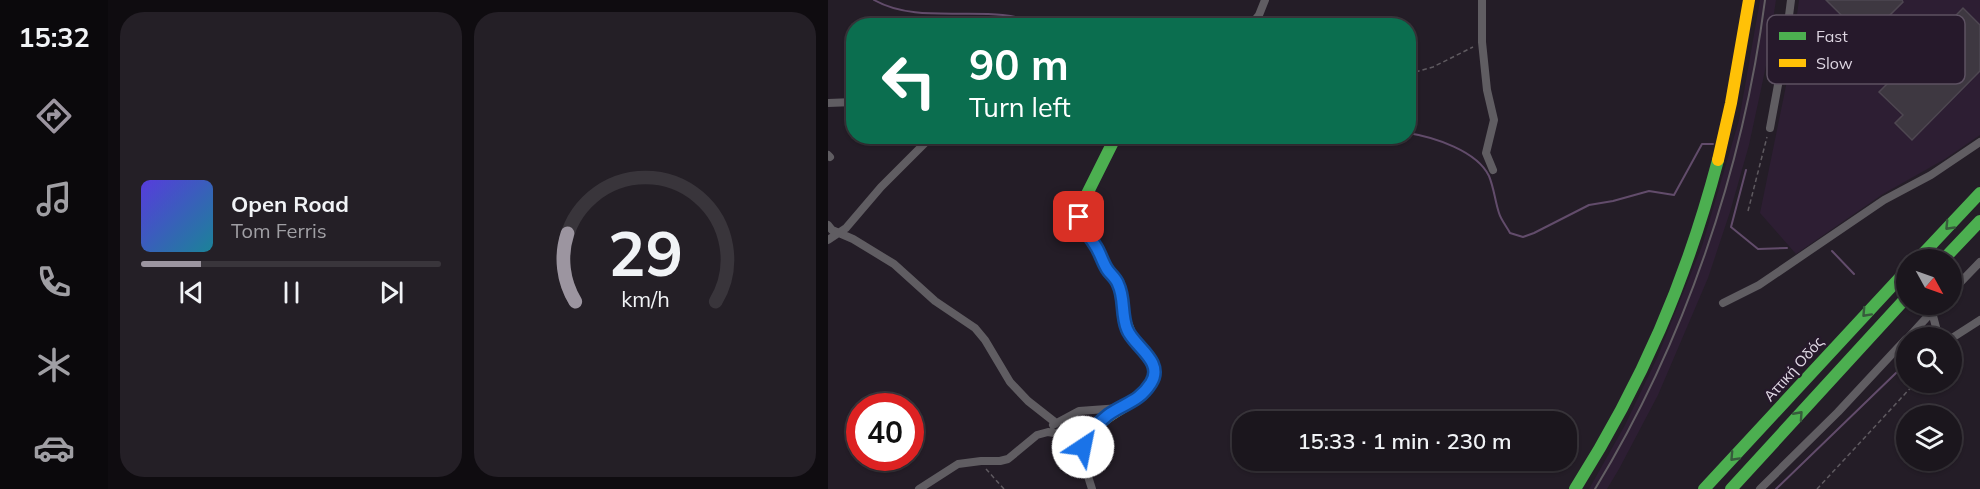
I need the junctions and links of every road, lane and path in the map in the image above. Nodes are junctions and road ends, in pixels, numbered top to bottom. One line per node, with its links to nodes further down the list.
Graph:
1 (1265, 0): 6 (street)
2 (1482, 0): 7 (street)
3 (1749, 0): 46 (main road)
4 (1791, 0): 5 (street)
5 (1789, 15)
6 (1257, 18)
7 (1482, 42): 8 (path); 18 (street)
8 (1416, 72)
9 (1778, 84): 12 (street)
10 (846, 102): 11 (street)
11 (828, 103)
12 (1770, 128): 20 (path)
13 (1980, 142): 30 (street)
14 (924, 144): 23 (street)
15 (1110, 144): 17 (street)
16 (1112, 144): 17 (main road)
17 (1109, 150): 38 (main road)
18 (1493, 170)
19 (1980, 193): 25 (main road, one-way to 25)
20 (1748, 211)
21 (1980, 221): 26 (main road)
22 (828, 225): 23 (street)
23 (838, 233): 24 (street); 39 (street)
24 (828, 240)
25 (1927, 249)
26 (1953, 249)
27 (1980, 262): 28 (street)
28 (1962, 281)
29 (1896, 282): 47 (main road, Αττική Οδός, one-way to 47)
30 (1723, 303)
31 (1896, 309): 48 (main road, one-way to 31)
32 (1929, 315): 34 (street)
33 (1980, 320): 35 (street)
34 (1918, 327)
35 (1962, 332)
36 (1896, 350): 49 (street)
37 (1906, 393): 50 (path)
38 (1120, 408): 39 (street); 41 (main road)
39 (1056, 423): 40 (street)
40 (1037, 435): 41 (street); 42 (street)
41 (1084, 460): 45 (street)
42 (981, 461): 43 (street); 44 (path)
43 (919, 489)
44 (1004, 489)
45 (1092, 489)
46 (1575, 489)
47 (1704, 489)
48 (1731, 489)
49 (1760, 489)
50 (1817, 489)

